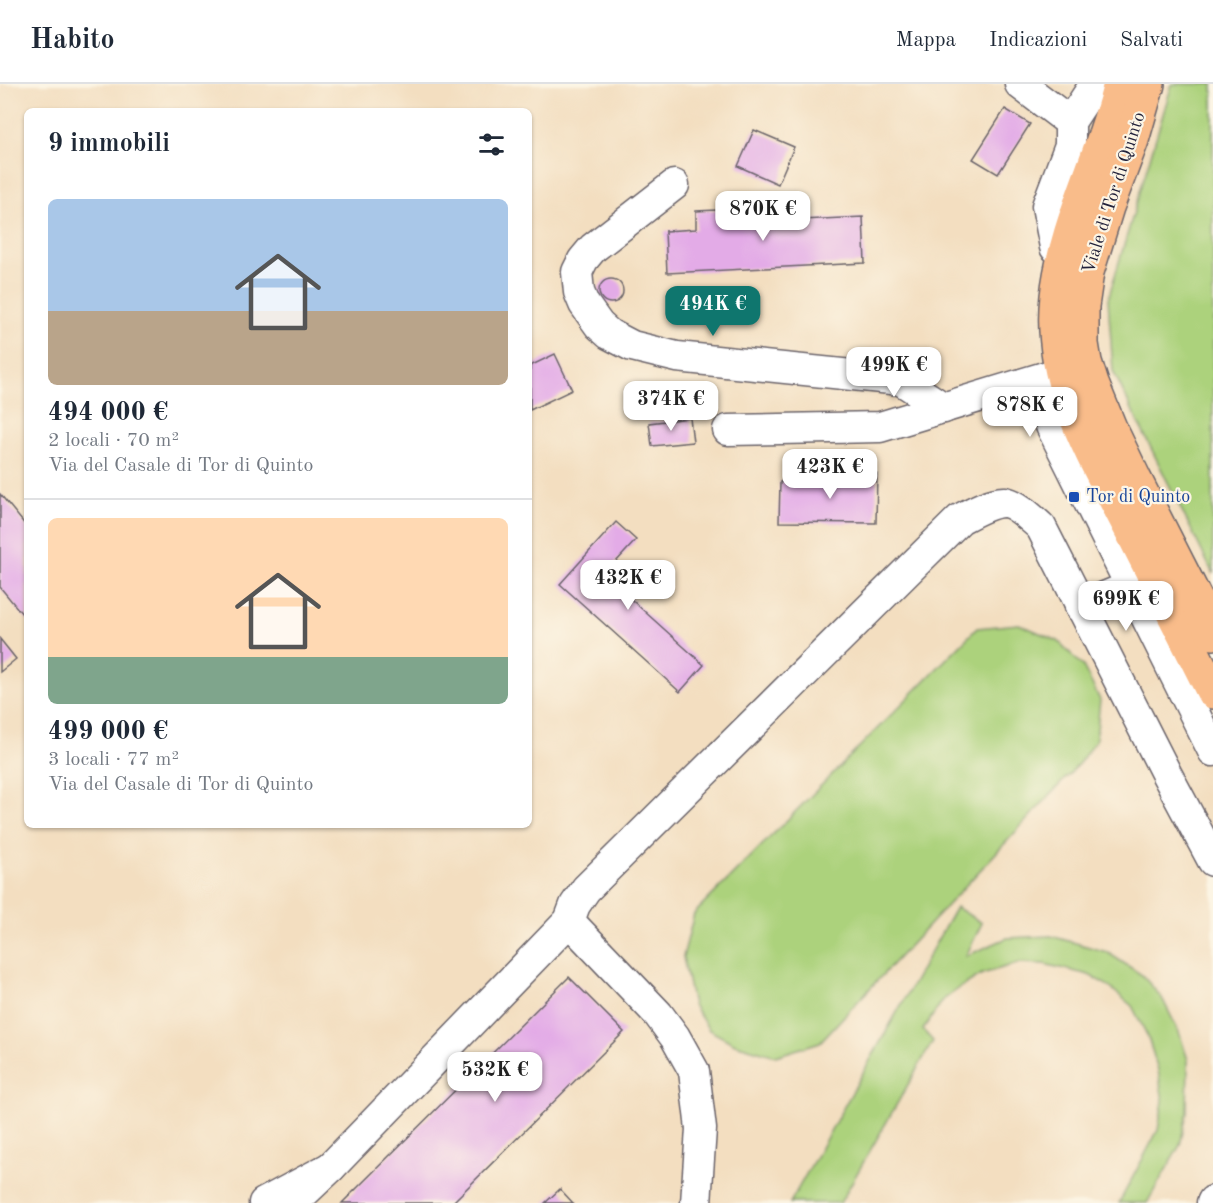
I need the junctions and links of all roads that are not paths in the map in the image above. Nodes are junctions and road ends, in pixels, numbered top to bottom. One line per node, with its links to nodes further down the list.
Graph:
1 (1020, 84): 5 (street)
2 (1095, 84): 5 (street)
3 (1120, 84): 7 (main road, Viale di Tor di Quinto)
4 (1148, 84): 13 (main road, Viale di Tor di Quinto)
5 (1070, 122): 7 (street)
6 (674, 184): 9 (street)
7 (1066, 250): 8 (main road, Viale di Tor di Quinto)
8 (1061, 372): 9 (street); 11 (street, Viale di Tor di Quinto); 14 (main road, Viale di Tor di Quinto)
9 (944, 408): 10 (street)
10 (728, 430)
11 (1131, 586): 12 (street); 15 (street, Viale di Tor di Quinto)
12 (1080, 607): 16 (street); 17 (street)
13 (1213, 633)
14 (1213, 692)
15 (1213, 751)
16 (1213, 861)
17 (568, 921): 18 (street); 21 (street)
18 (331, 1167): 19 (street); 20 (street)
19 (264, 1203)
20 (293, 1203)
21 (696, 1203)

